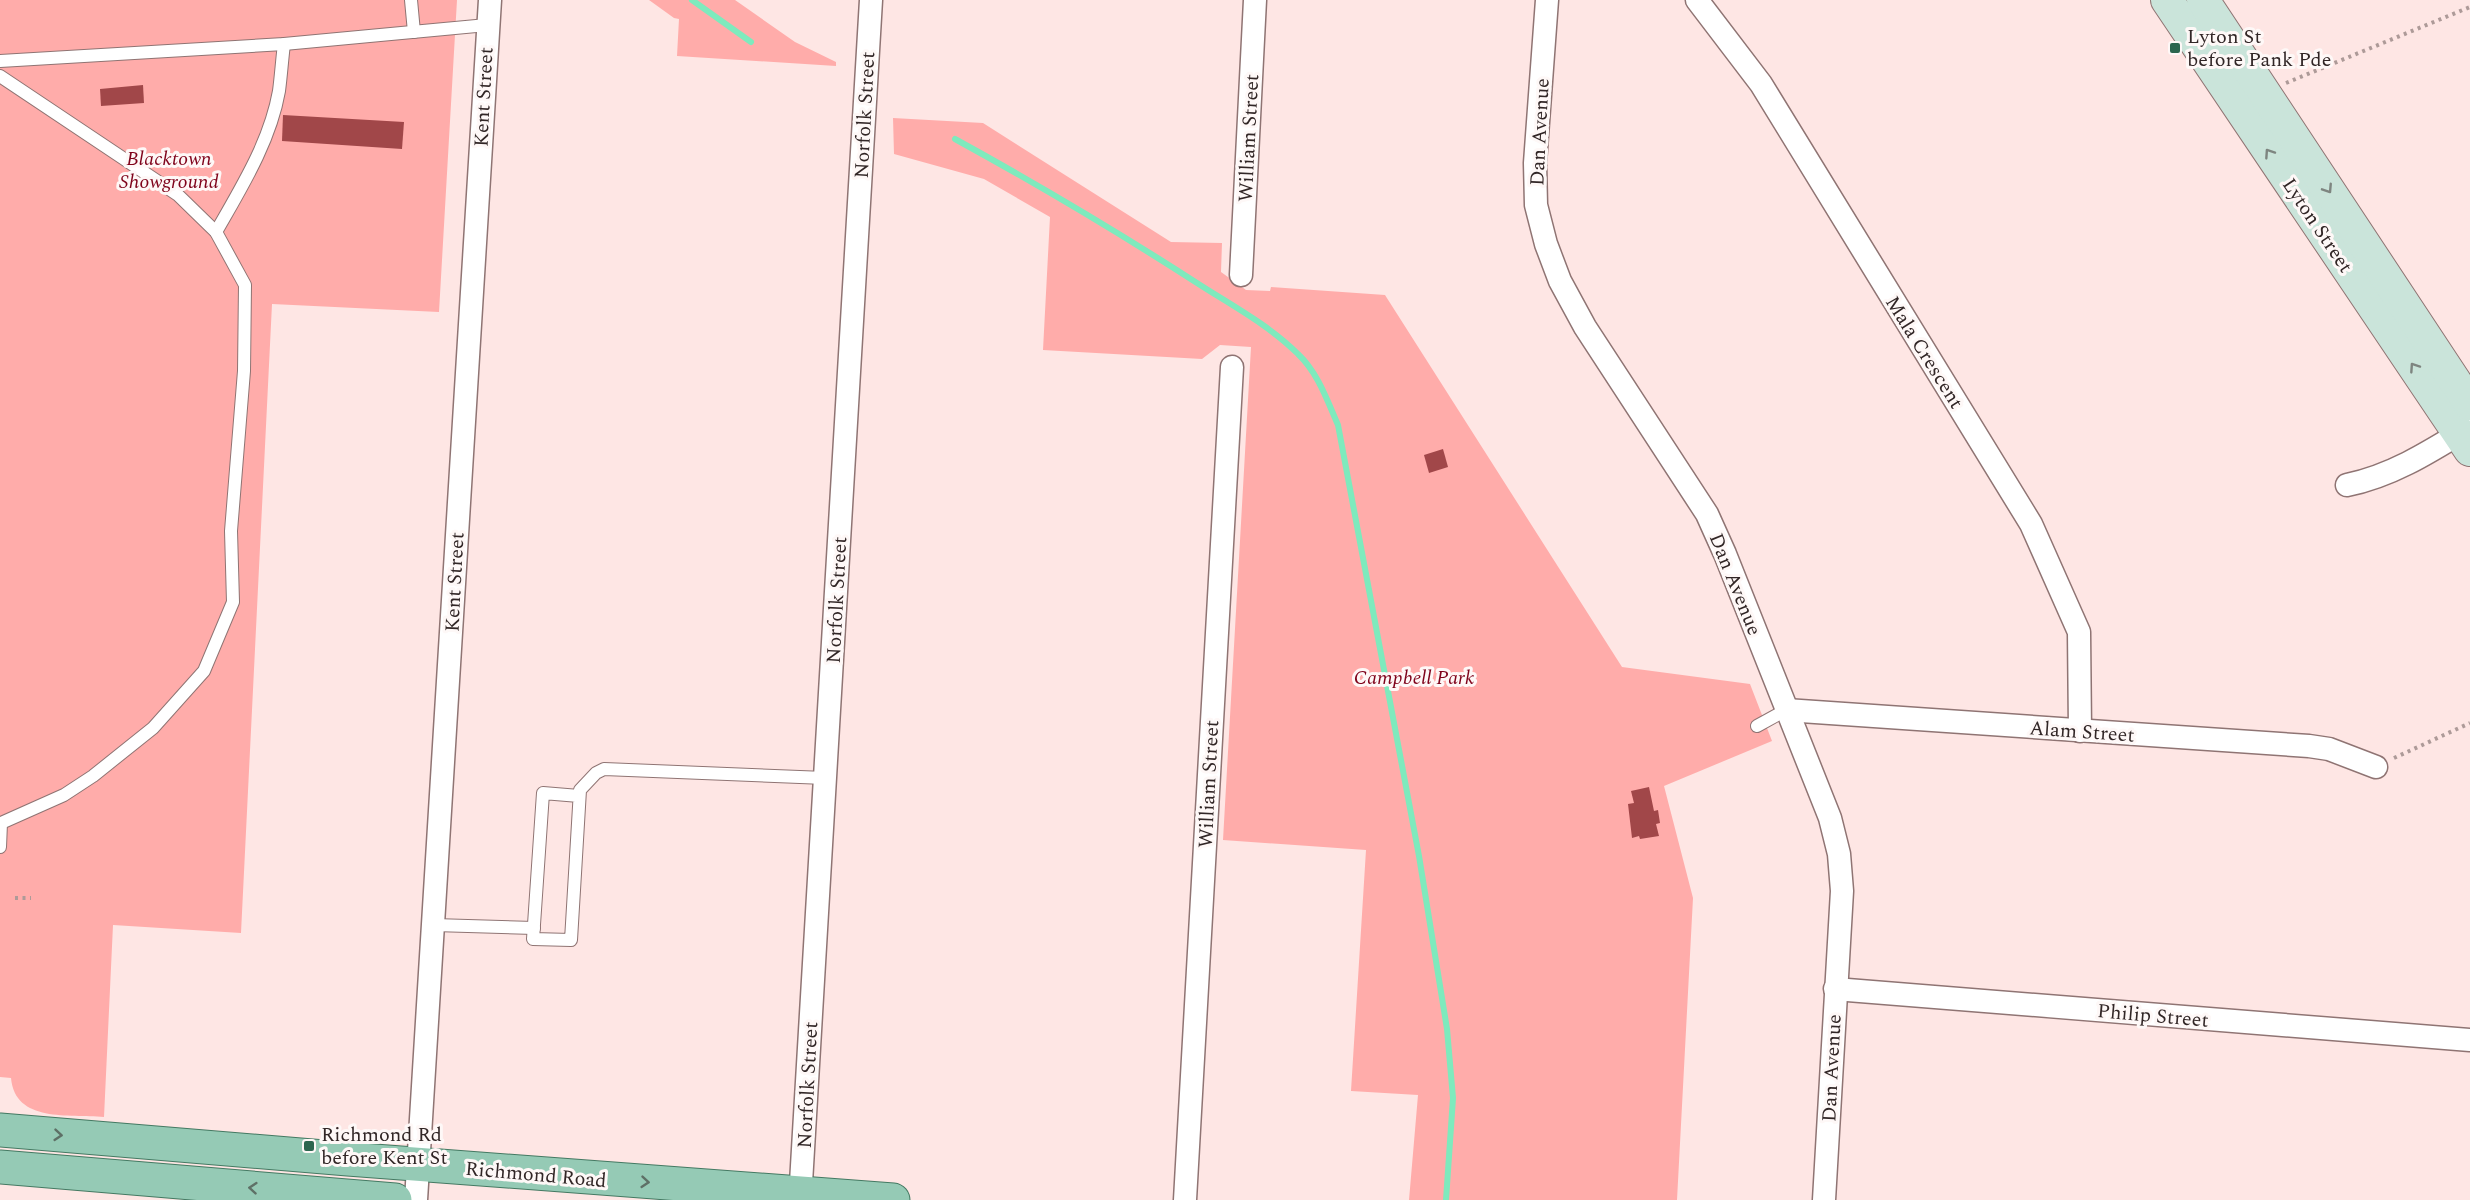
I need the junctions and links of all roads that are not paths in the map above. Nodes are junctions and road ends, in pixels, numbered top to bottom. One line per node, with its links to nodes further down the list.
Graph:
1 (411, 0): 10 (lane)
2 (490, 0): 9 (street, Kent Street)
3 (871, 0): 24 (street, Norfolk Street)
4 (1255, 0): 15 (street, William Street)
5 (1547, 0): 20 (street, Dan Avenue)
6 (1697, 0): 22 (street, Mala Crescent)
7 (2167, 0): 17 (main road, Lyton Street, one-way to 7)
8 (2203, 0): 17 (main road, Lyton Street, one-way to 17)
9 (487, 25): 10 (lane); 28 (street, Kent Street)
10 (414, 32): 11 (lane)
11 (284, 44): 12 (lane); 14 (lane)
12 (0, 61)
13 (0, 76): 14 (lane)
14 (216, 232): 26 (lane)
15 (1241, 275)
16 (1232, 367): 38 (street, William Street)
17 (2459, 393): 18 (main road, Lyton Street)
18 (2466, 437): 19 (street)
19 (2347, 485)
20 (1786, 710): 21 (lane); 22 (street, Alam Street); 30 (street, Dan Avenue)
21 (1756, 726)
22 (2080, 731): 23 (street, Alam Street)
23 (2376, 767)
24 (825, 778): 25 (lane); 35 (street, Norfolk Street)
25 (579, 795): 29 (lane); 29 (lane)
26 (1, 823): 27 (lane)
27 (0, 847)
28 (434, 925): 29 (lane); 33 (street, Kent Street)
29 (534, 928)
30 (1836, 989): 31 (street, Philip Street); 39 (street, Dan Avenue)
31 (2470, 1040)
32 (0, 1131): 33 (main road, Richmond Road, one-way to 33)
33 (419, 1164): 35 (main road, Richmond Road, one-way to 35); 36 (street, Kent Street); 36 (street)
34 (0, 1167): 36 (main road, one-way to 34)
35 (800, 1197): 37 (main road, Richmond Road)
36 (396, 1200)
37 (893, 1200)
38 (1185, 1200)
39 (1824, 1200)

